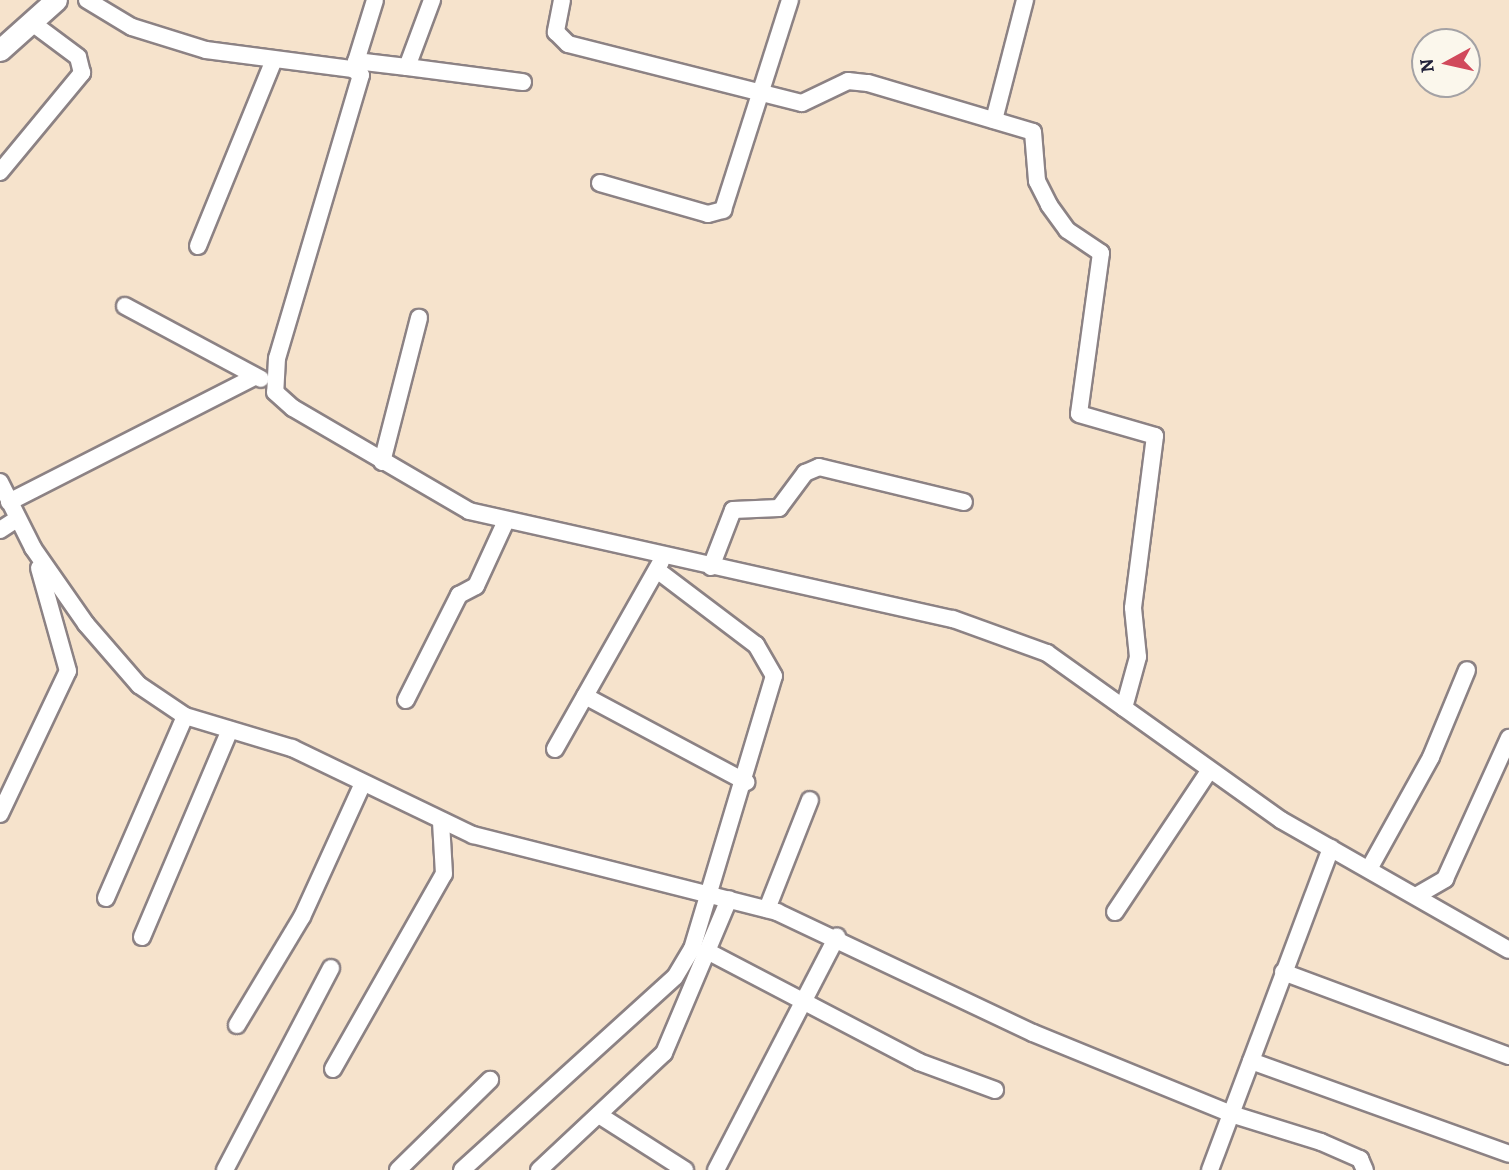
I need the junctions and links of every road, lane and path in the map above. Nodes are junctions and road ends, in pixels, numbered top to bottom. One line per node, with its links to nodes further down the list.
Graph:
1 (56, 0): 8 (main road)
2 (87, 0): 10 (street)
3 (375, 0): 11 (street)
4 (432, 0): 12 (street)
5 (562, 0): 14 (street)
6 (790, 0): 14 (street)
7 (1025, 0): 15 (street)
8 (31, 22): 9 (main road); 16 (street)
9 (0, 50)
10 (273, 62): 11 (street); 18 (street)
11 (355, 64): 12 (street); 22 (street)
12 (407, 67): 13 (street)
13 (523, 82)
14 (764, 89): 15 (street); 17 (street)
15 (994, 120): 36 (street)
16 (0, 172)
17 (600, 183)
18 (198, 246)
19 (125, 306): 21 (street)
20 (419, 318): 23 (street)
21 (254, 377): 22 (street); 25 (street)
22 (274, 383): 23 (street)
23 (382, 462): 28 (street)
24 (0, 482): 25 (street)
25 (9, 502): 27 (street)
26 (964, 502): 32 (street)
27 (17, 519): 29 (street); 30 (street)
28 (506, 523): 31 (street); 35 (street)
29 (0, 530)
30 (33, 548): 37 (street); 45 (street)
31 (661, 564): 32 (street); 34 (street); 42 (street)
32 (711, 567): 36 (street)
33 (1467, 670): 48 (street)
34 (585, 696): 40 (street); 42 (street)
35 (406, 700)
36 (1125, 708): 41 (street)
37 (186, 716): 38 (street); 51 (street)
38 (230, 730): 43 (street); 54 (street)
39 (1509, 738): 50 (street)
40 (555, 749)
41 (1209, 771): 47 (street); 53 (street)
42 (746, 782): 49 (street)
43 (363, 783): 46 (street); 61 (street)
44 (810, 800): 52 (street)
45 (0, 814)
46 (441, 822): 49 (street); 64 (street)
47 (1332, 848): 48 (street); 59 (street)
48 (1369, 869): 50 (street)
49 (719, 896): 52 (street); 57 (street); 72 (street)
50 (1416, 896): 56 (street)
51 (106, 898)
52 (767, 909): 55 (street)
53 (1115, 912)
54 (142, 937)
55 (836, 937): 60 (street); 67 (street)
56 (1509, 950)
57 (709, 952): 60 (street); 68 (street)
58 (331, 968): 70 (street)
59 (1283, 972): 62 (street); 63 (street)
60 (805, 998): 66 (street); 75 (street)
61 (237, 1025)
62 (1509, 1056)
63 (1251, 1061): 67 (street); 69 (street)
64 (333, 1069)
65 (490, 1080): 71 (street)
66 (995, 1090)
67 (1231, 1114): 76 (street); 77 (street)
68 (599, 1115): 73 (street); 74 (street)
69 (1509, 1154)
70 (225, 1170)
71 (398, 1170)
72 (462, 1170)
73 (539, 1170)
74 (685, 1170)
75 (716, 1170)
76 (1210, 1170)
77 (1365, 1170)

